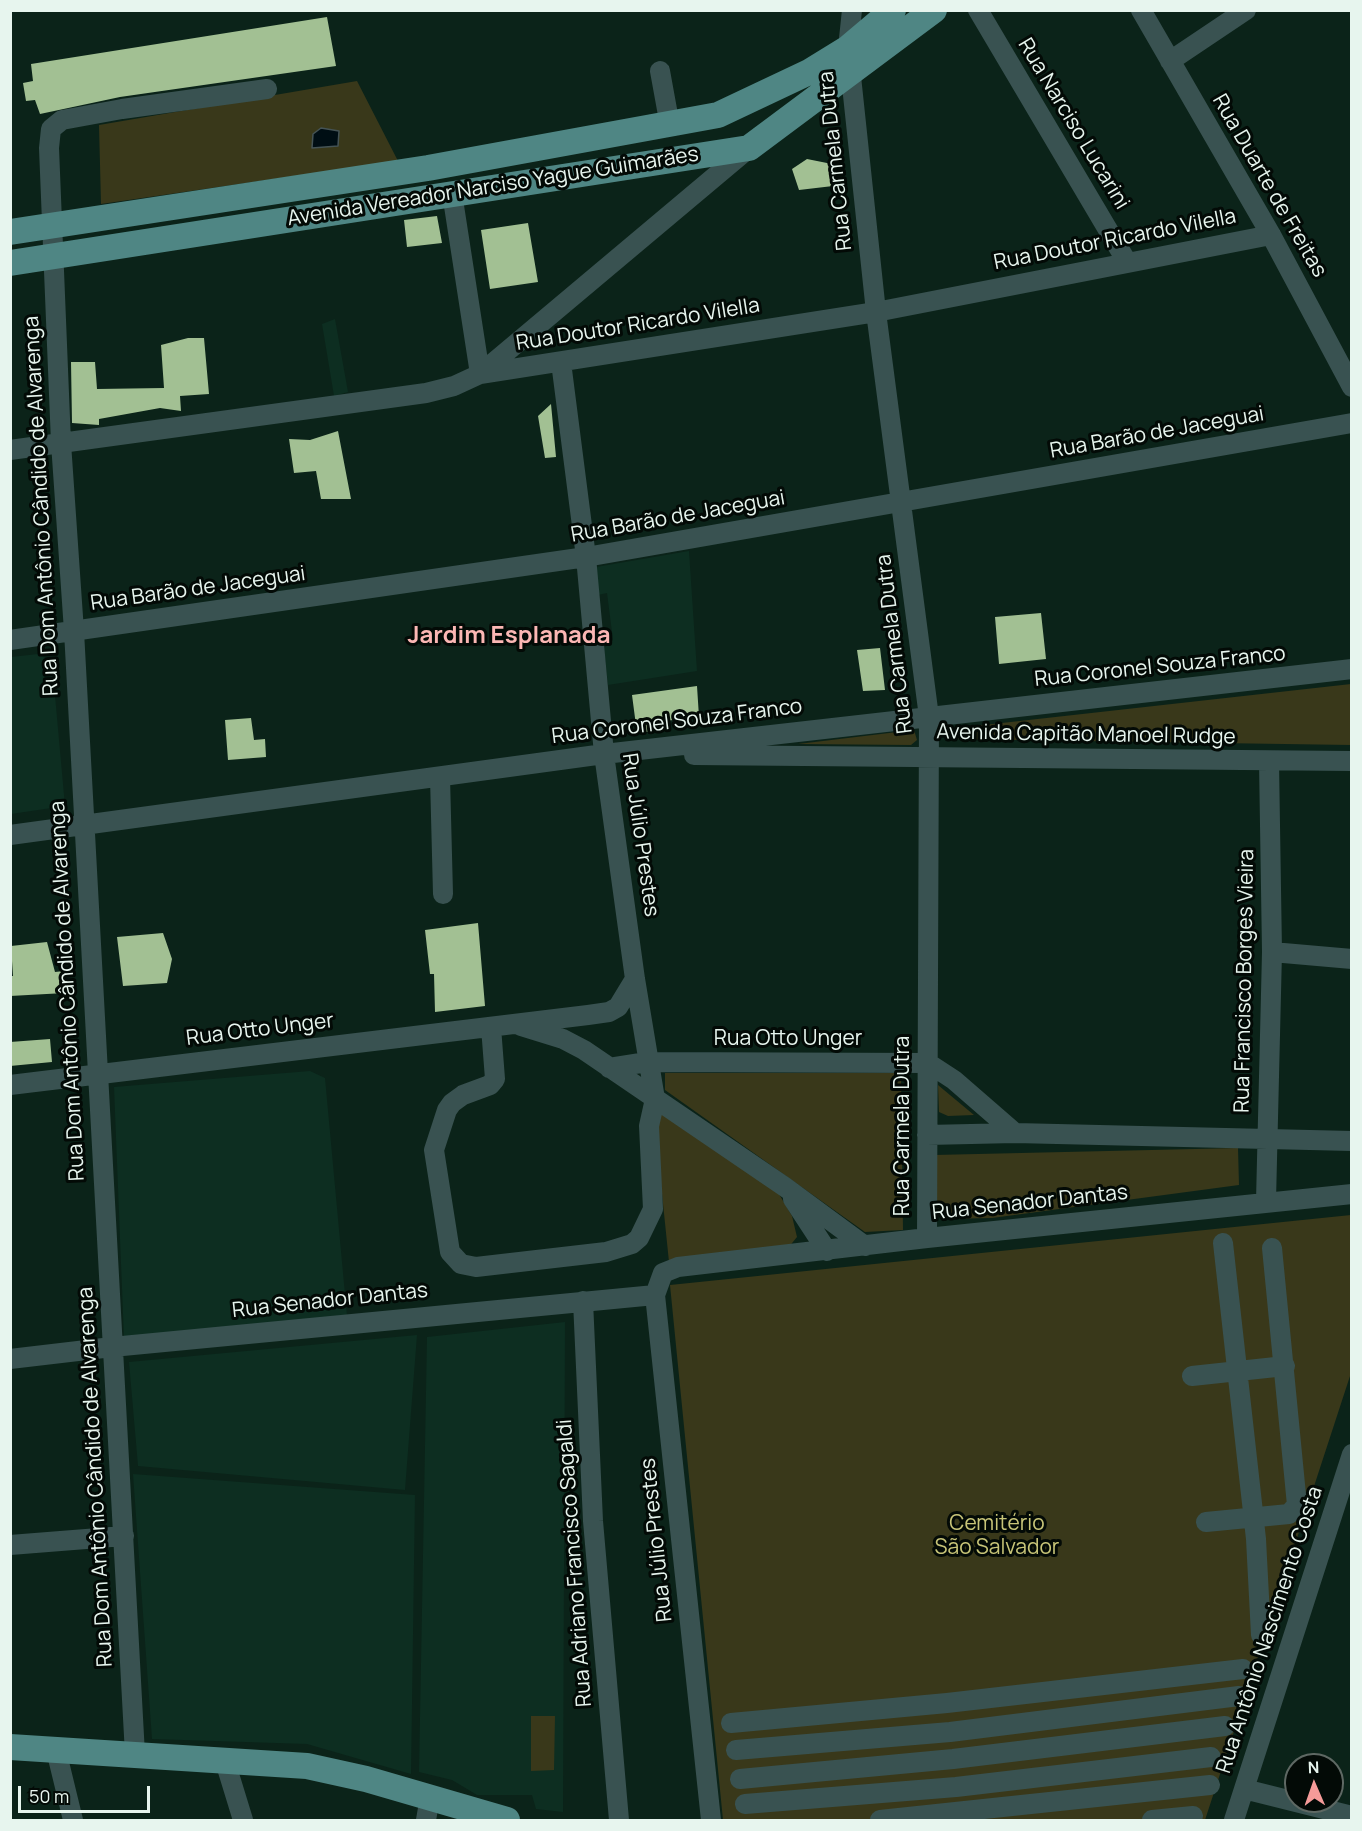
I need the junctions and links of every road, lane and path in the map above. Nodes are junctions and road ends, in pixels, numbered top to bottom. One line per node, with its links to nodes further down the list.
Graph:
1 (852, 10): 7 (street, Rua Carmela Dutra)
2 (893, 10): 7 (main road, Avenida Vereador Narciso Yague Guimarães)
3 (934, 10): 11 (main road, Avenida Vereador Narciso Yague Guimarães)
4 (978, 10): 21 (street, Rua Narciso Lucarini)
5 (1141, 10): 8 (street, Rua Duarte de Freitas)
6 (1246, 10): 8 (street)
7 (848, 48): 10 (main road, Avenida Vereador Narciso Yague Guimarães); 11 (street, Rua Carmela Dutra)
8 (1170, 61): 19 (street, Rua Duarte de Freitas)
9 (660, 70): 14 (street)
10 (809, 72): 13 (main road, Avenida Vereador Narciso Yague Guimarães); 15 (main road)
11 (851, 73): 15 (main road, Avenida Vereador Narciso Yague Guimarães); 23 (street, Rua Carmela Dutra)
12 (267, 89): 17 (street, Rua Dom Antônio Cândido de Alvarenga)
13 (718, 115): 14 (main road, Avenida Vereador Narciso Yague Guimarães); 15 (main road)
14 (670, 126): 17 (main road, Avenida Vereador Narciso Yague Guimarães)
15 (738, 149): 16 (main road, Avenida Vereador Narciso Yague Guimarães); 25 (street)
16 (452, 193): 20 (main road, Avenida Vereador Narciso Yague Guimarães); 25 (street)
17 (50, 226): 18 (main road, Avenida Vereador Narciso Yague Guimarães); 20 (street, Rua Dom Antônio Cândido de Alvarenga)
18 (10, 232)
19 (1271, 235): 21 (street, Rua Doutor Ricardo Vilella); 26 (street, Rua Duarte de Freitas)
20 (52, 257): 22 (main road, Avenida Vereador Narciso Yague Guimarães); 28 (street, Rua Dom Antônio Cândido de Alvarenga)
21 (1127, 262): 23 (street, Rua Doutor Ricardo Vilella)
22 (10, 263)
23 (876, 312): 24 (street, Rua Doutor Ricardo Vilella); 30 (street, Rua Carmela Dutra)
24 (561, 362): 25 (street, Rua Doutor Ricardo Vilella); 31 (street, Rua Júlio Prestes)
25 (480, 374): 28 (street, Rua Doutor Ricardo Vilella)
26 (1352, 387)
27 (1352, 423): 30 (street, Rua Barão de Jaceguai)
28 (61, 443): 29 (street, Rua Doutor Ricardo Vilella); 32 (street, Rua Dom Antônio Cândido de Alvarenga)
29 (10, 450)
30 (902, 503): 31 (street, Rua Barão de Jaceguai); 35 (street, Rua Carmela Dutra)
31 (586, 557): 32 (street, Rua Barão de Jaceguai); 36 (street, Rua Júlio Prestes)
32 (74, 631): 33 (street, Rua Barão de Jaceguai); 41 (street, Rua Dom Antônio Cândido de Alvarenga)
33 (10, 640)
34 (1352, 669): 35 (street, Rua Coronel Souza Franco)
35 (929, 717): 36 (street, Rua Coronel Souza Franco); 37 (street, Rua Carmela Dutra)
36 (604, 754): 37 (street, Avenida Capitão Manoel Rudge); 40 (street, Rua Coronel Souza Franco); 46 (street, Rua Júlio Prestes)
37 (931, 757): 38 (street, Avenida Capitão Manoel Rudge); 50 (street, Rua Carmela Dutra)
38 (1269, 761): 39 (street, Avenida Capitão Manoel Rudge); 44 (street, Rua Francisco Borges Vieira)
39 (1352, 761)
40 (440, 777): 41 (street, Rua Coronel Souza Franco); 43 (street)
41 (82, 825): 42 (street, Rua Coronel Souza Franco); 52 (street, Rua Dom Antônio Cândido de Alvarenga)
42 (10, 835)
43 (443, 894)
44 (1272, 952): 45 (street); 57 (street, Rua Francisco Borges Vieira)
45 (1352, 959)
46 (634, 980): 47 (street, Rua Otto Unger); 49 (street, Rua Júlio Prestes)
47 (516, 1024): 48 (street, Rua Otto Unger); 51 (street, Rua Otto Unger)
48 (491, 1027): 52 (street, Rua Otto Unger); 54 (street)
49 (647, 1062): 50 (street, Rua Otto Unger); 51 (street, Rua Otto Unger); 54 (street, Rua Júlio Prestes)
50 (928, 1063): 55 (street); 56 (street, Rua Carmela Dutra)
51 (609, 1068): 54 (street, Rua Otto Unger)
52 (97, 1074): 53 (street, Rua Otto Unger); 69 (street, Rua Dom Antônio Cândido de Alvarenga)
53 (10, 1085)
54 (655, 1099): 59 (street, Rua Otto Unger)
55 (1015, 1133): 56 (street); 57 (street)
56 (927, 1135): 62 (street, Rua Carmela Dutra)
57 (1267, 1139): 58 (street); 61 (street, Rua Francisco Borges Vieira)
58 (1352, 1141)
59 (785, 1187): 64 (street, Rua Otto Unger); 66 (street)
60 (1352, 1194): 61 (street, Rua Senador Dantas)
61 (1266, 1201): 62 (street, Rua Senador Dantas)
62 (927, 1238): 64 (street, Rua Senador Dantas)
63 (1223, 1243): 72 (street)
64 (865, 1246): 66 (street, Rua Senador Dantas)
65 (1272, 1248): 71 (street)
66 (828, 1251): 67 (street, Rua Senador Dantas)
67 (656, 1295): 68 (street, Rua Senador Dantas); 101 (street, Rua Júlio Prestes)
68 (583, 1301): 69 (street, Rua Senador Dantas); 100 (street, Rua Adriano Francisco Sagaldi)
69 (112, 1347): 70 (street, Rua Senador Dantas); 77 (street, Rua Dom Antônio Cândido de Alvarenga)
70 (10, 1359)
71 (1285, 1366): 72 (street); 75 (street)
72 (1238, 1371): 73 (street); 75 (street)
73 (1192, 1376)
74 (1352, 1454): 92 (street, Rua Antônio Nascimento Costa)
75 (1254, 1518): 76 (street); 79 (street)
76 (1206, 1522)
77 (124, 1536): 78 (street); 87 (street, Rua Dom Antônio Cândido de Alvarenga)
78 (10, 1545)
79 (1261, 1635)
80 (1243, 1669): 82 (street)
81 (1239, 1696): 86 (street)
82 (731, 1723)
83 (1225, 1726): 90 (street)
84 (10, 1747): 85 (main road)
85 (56, 1750): 87 (main road); 97 (street)
86 (736, 1750)
87 (135, 1754): 89 (main road)
88 (1211, 1757): 93 (street)
89 (224, 1758): 94 (main road); 98 (street)
90 (740, 1779)
91 (1210, 1785): 102 (street)
92 (1244, 1789): 96 (street); 104 (street, Rua Antônio Nascimento Costa)
93 (745, 1804)
94 (428, 1809): 99 (main road)
95 (1193, 1816): 103 (street)
96 (1352, 1816)
97 (72, 1821)
98 (243, 1821)
99 (507, 1821)
100 (619, 1821)
101 (711, 1821)
102 (880, 1821)
103 (1152, 1821)
104 (1234, 1821)

